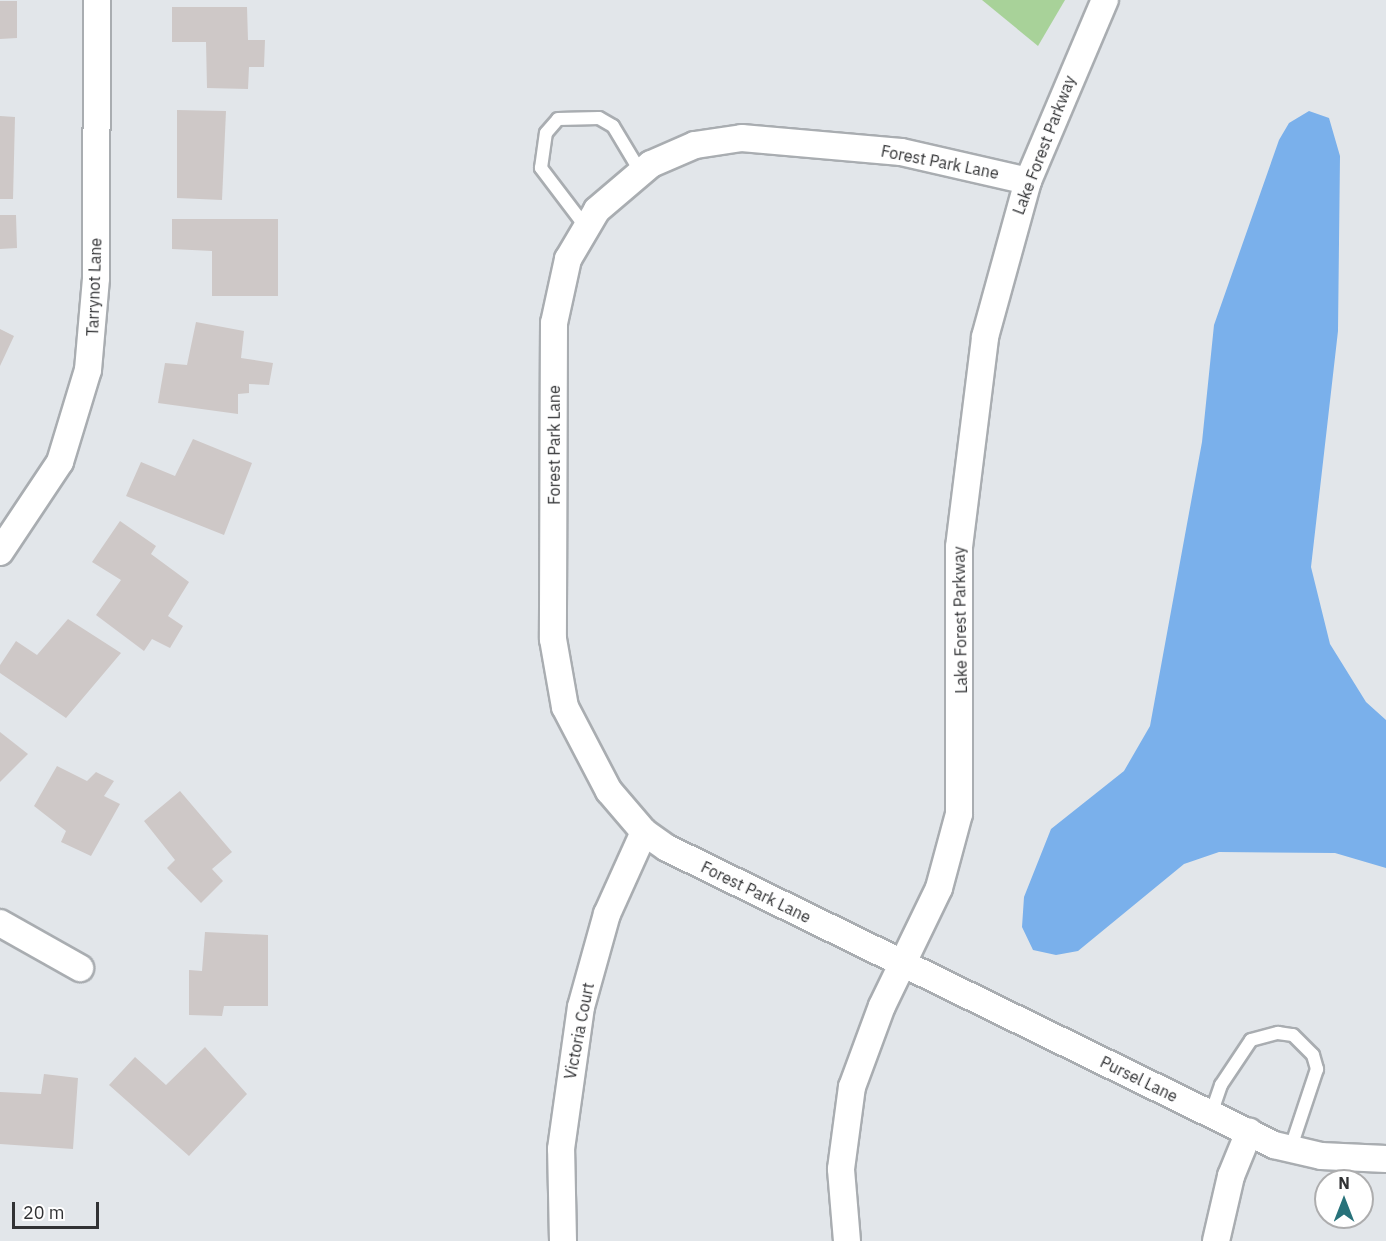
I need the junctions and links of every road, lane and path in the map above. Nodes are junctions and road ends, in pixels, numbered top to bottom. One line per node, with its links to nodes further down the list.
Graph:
1 (97, 0): 6 (street, Tarrynot Lane)
2 (1105, 0): 4 (street, Lake Forest Parkway)
3 (640, 171): 4 (street, Forest Park Lane); 5 (street, Forest Park Lane); 5 (lane)
4 (1028, 181): 9 (street, Lake Forest Parkway)
5 (585, 226): 7 (street, Forest Park Lane)
6 (0, 552)
7 (644, 831): 9 (street, Forest Park Lane); 15 (street, Victoria Court)
8 (0, 923): 10 (street)
9 (902, 963): 11 (street, Pursel Lane); 16 (street, Lake Forest Parkway)
10 (80, 968)
11 (1211, 1114): 12 (street, Pursel Lane); 13 (lane)
12 (1249, 1132): 13 (street, Pursel Lane); 17 (street)
13 (1290, 1150): 14 (street, Pursel Lane)
14 (1386, 1159)
15 (563, 1241)
16 (847, 1241)
17 (1216, 1241)

